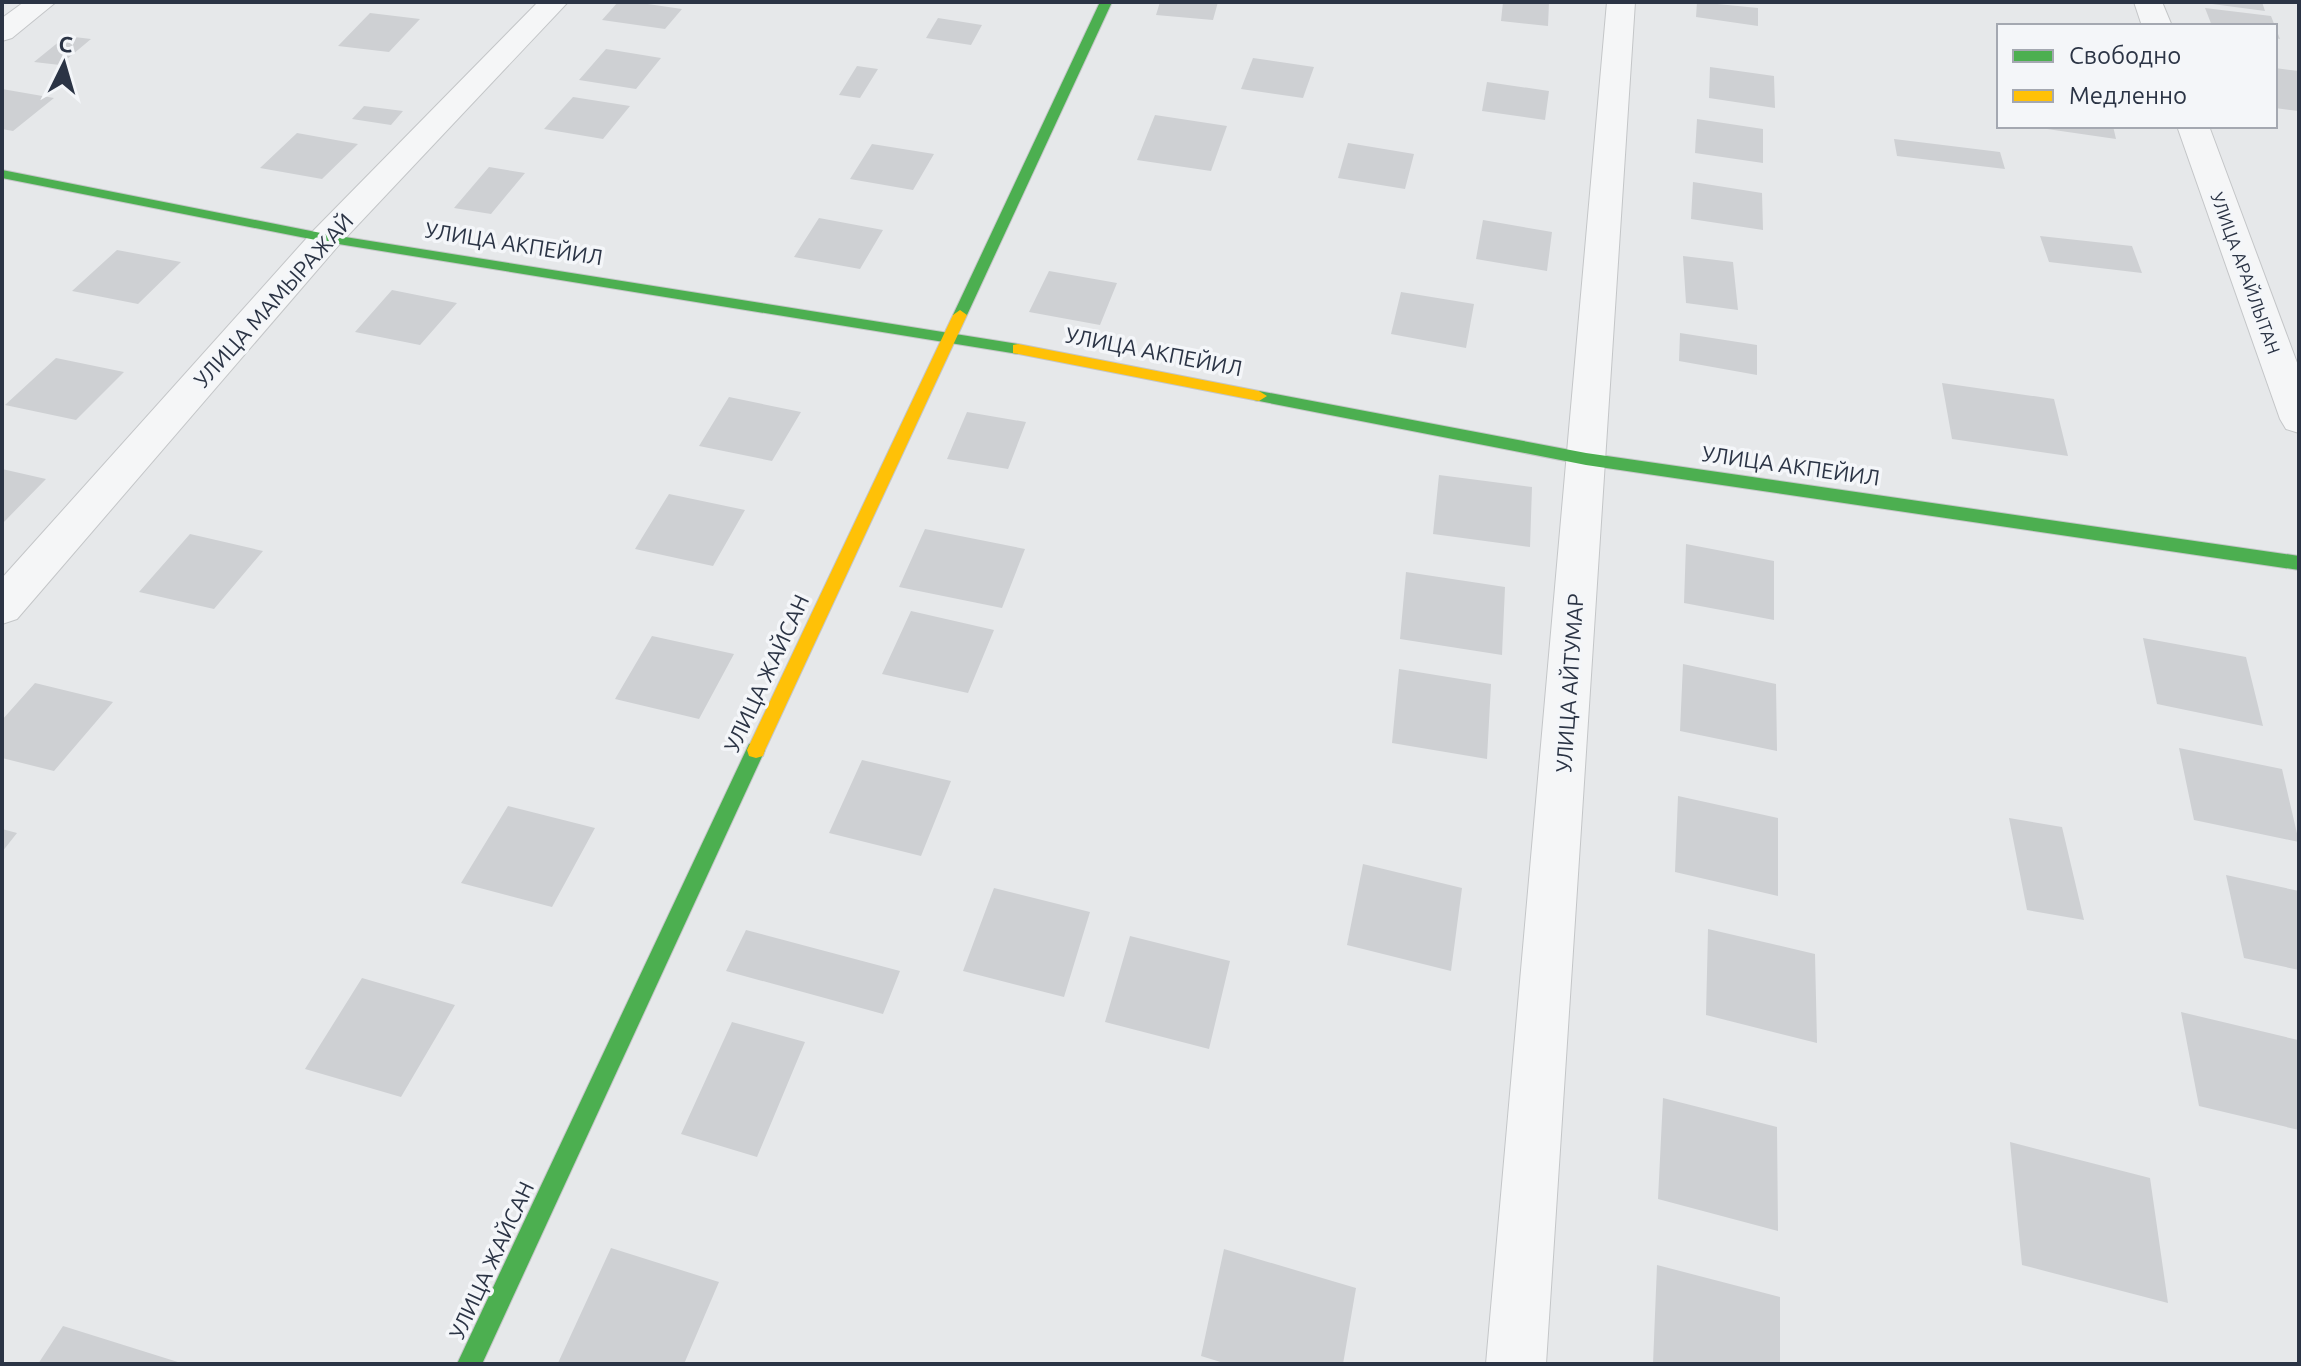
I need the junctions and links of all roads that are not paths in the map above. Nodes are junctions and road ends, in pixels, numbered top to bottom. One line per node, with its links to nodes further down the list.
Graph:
1 (42, 2): 7 (street)
2 (554, 2): 10 (street, УЛИЦА МАМЫРАЖАЙ)
3 (1106, 2): 11 (street, УЛИЦА ЖАЙСАН)
4 (1621, 2): 13 (street, УЛИЦА АЙТУМАР)
5 (2148, 2): 6 (street)
6 (2156, 24)
7 (2, 32)
8 (2194, 128): 12 (street, УЛИЦА АРАЙЛЫТАН)
9 (2, 174): 10 (street, УЛИЦА АКПЕЙИЛ)
10 (326, 238): 11 (street, УЛИЦА АКПЕЙИЛ); 15 (street, УЛИЦА МАМЫРАЖАЙ)
11 (951, 336): 13 (street, УЛИЦА АКПЕЙИЛ); 16 (street, УЛИЦА ЖАЙСАН)
12 (2299, 419)
13 (1586, 459): 14 (street, УЛИЦА АКПЕЙИЛ); 17 (street, УЛИЦА АЙТУМАР)
14 (2299, 563)
15 (2, 607)
16 (469, 1364)
17 (1516, 1364)

